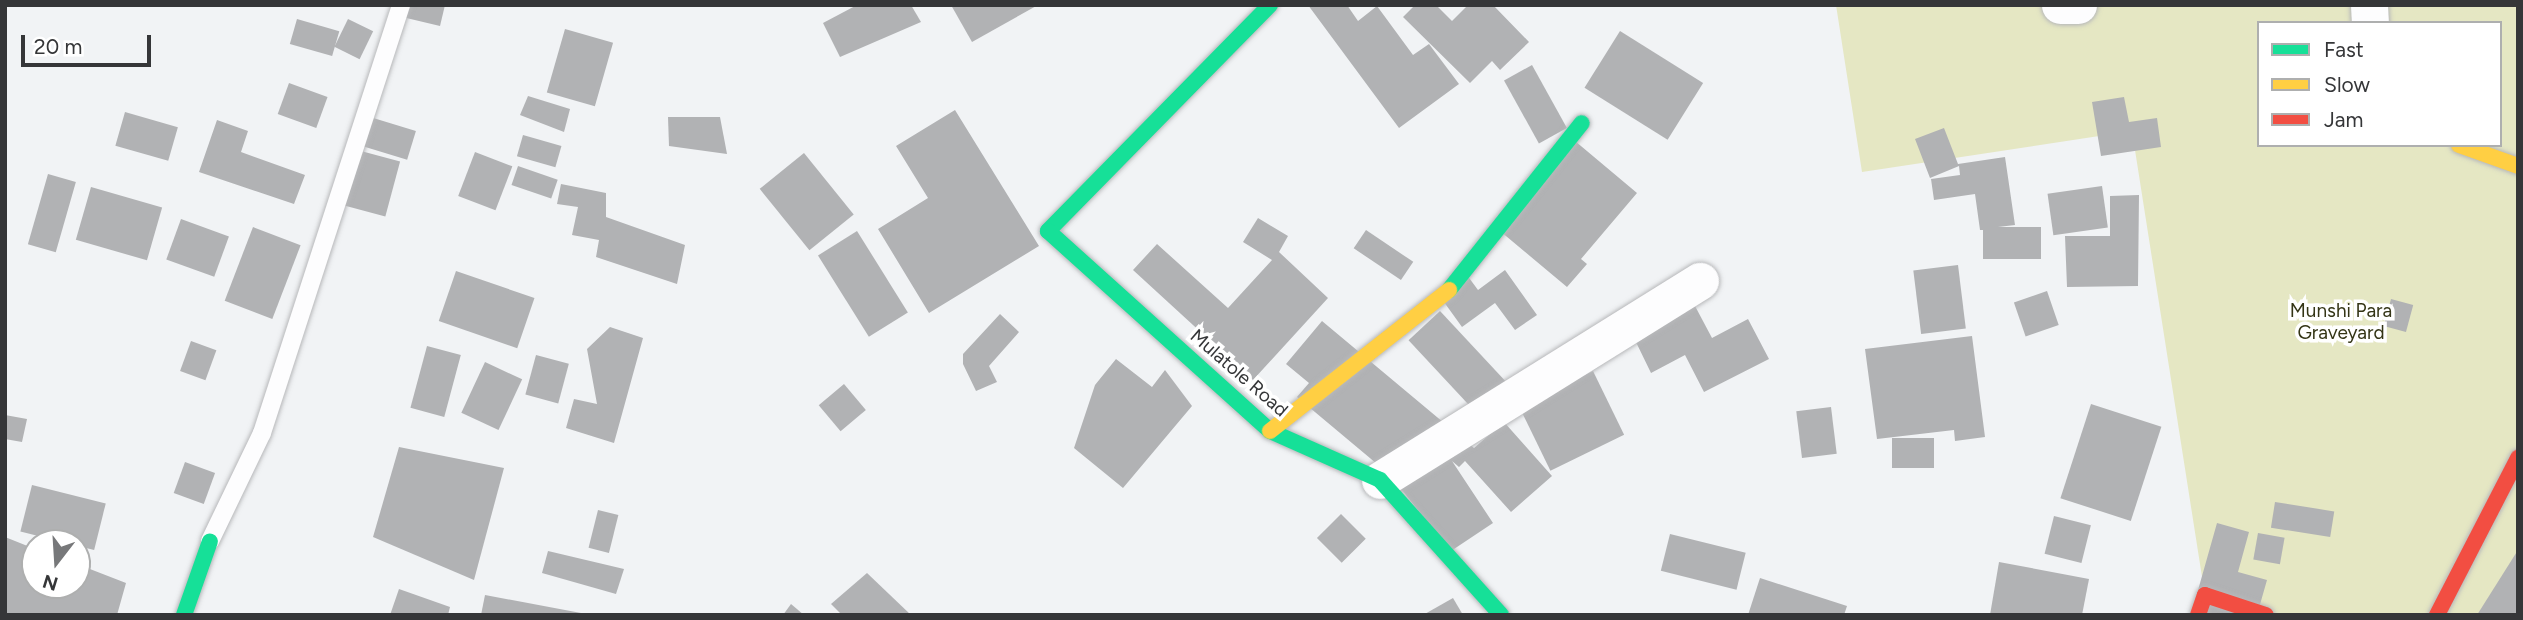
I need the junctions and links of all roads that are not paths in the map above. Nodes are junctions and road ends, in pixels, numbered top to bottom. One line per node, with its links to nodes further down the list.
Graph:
1 (401, 5): 12 (lane)
2 (1269, 5): 9 (street, Mulatole Road)
3 (2060, 5): 4 (street)
4 (2078, 5)
5 (1582, 123): 9 (street)
6 (2465, 147): 7 (street)
7 (2518, 166)
8 (1700, 281): 11 (street)
9 (1270, 431): 11 (street, Mulatole Road)
10 (2518, 458): 17 (street)
11 (1380, 480): 14 (street, Mulatole Road)
12 (210, 541): 13 (street)
13 (184, 615)
14 (1501, 615)
15 (2198, 615): 16 (street)
16 (2266, 615)
17 (2437, 615)

